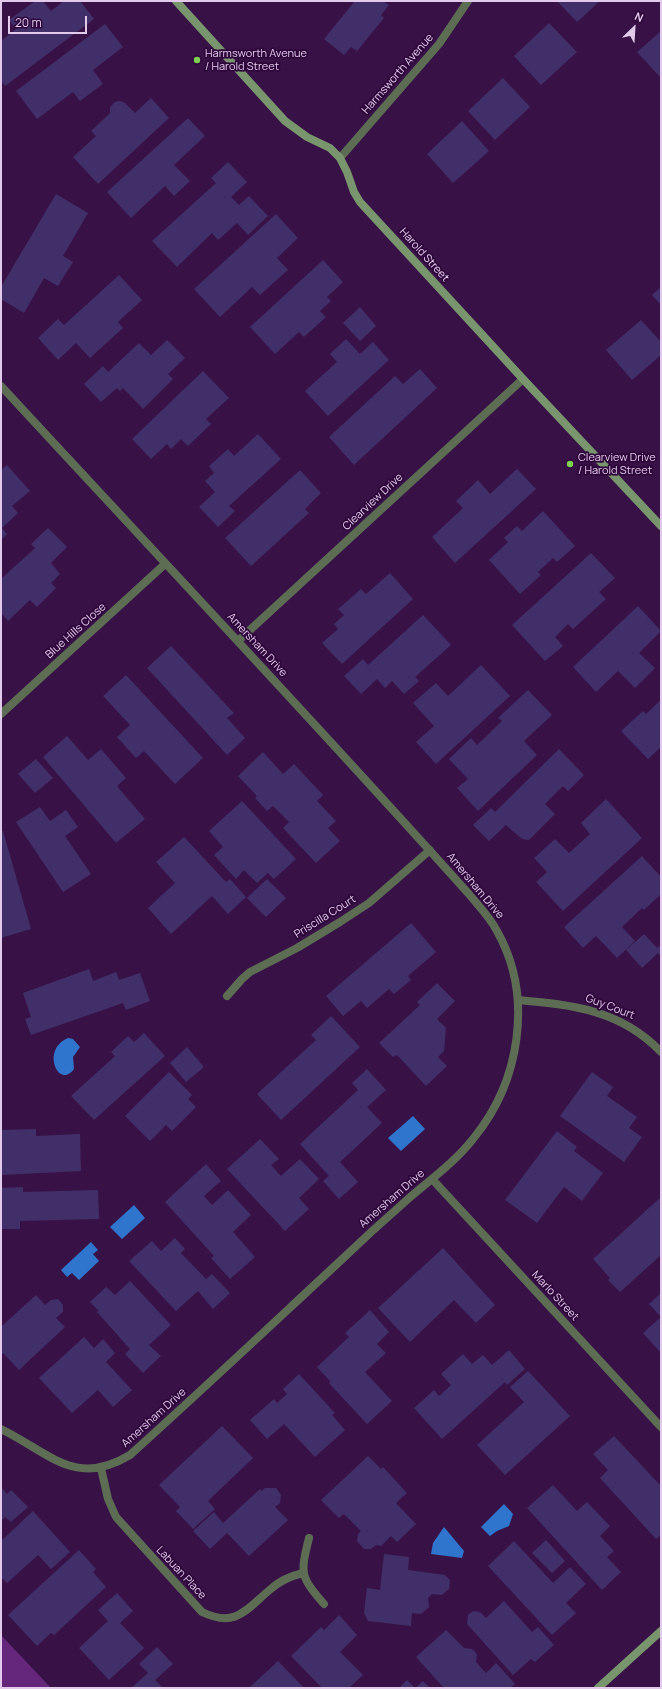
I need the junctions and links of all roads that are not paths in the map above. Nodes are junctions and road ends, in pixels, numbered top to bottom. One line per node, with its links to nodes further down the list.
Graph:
1 (176, 1): 3 (street, Harold Street)
2 (468, 1): 3 (street, Harmsworth Avenue)
3 (340, 158): 4 (street, Harold Street)
4 (523, 379): 6 (street, Harold Street); 8 (street, Clearview Drive)
5 (1, 386): 7 (street, Amersham Drive)
6 (661, 526)
7 (165, 564): 8 (street, Amersham Drive); 9 (street, Blue Hills Close)
8 (238, 641): 10 (street, Amersham Drive)
9 (1, 714)
10 (430, 850): 11 (street, Priscilla Court); 12 (street, Amersham Drive)
11 (227, 996)
12 (518, 1000): 13 (street, Guy Court); 14 (street, Amersham Drive)
13 (661, 1052)
14 (432, 1179): 15 (street, Marlo Street); 17 (street, Amersham Drive)
15 (661, 1427)
16 (1, 1429): 17 (street, Amersham Drive)
17 (101, 1468): 19 (street, Labuan Place)
18 (309, 1538): 19 (street)
19 (303, 1573): 20 (street)
20 (324, 1604)
21 (661, 1630): 22 (street)
22 (598, 1688)

